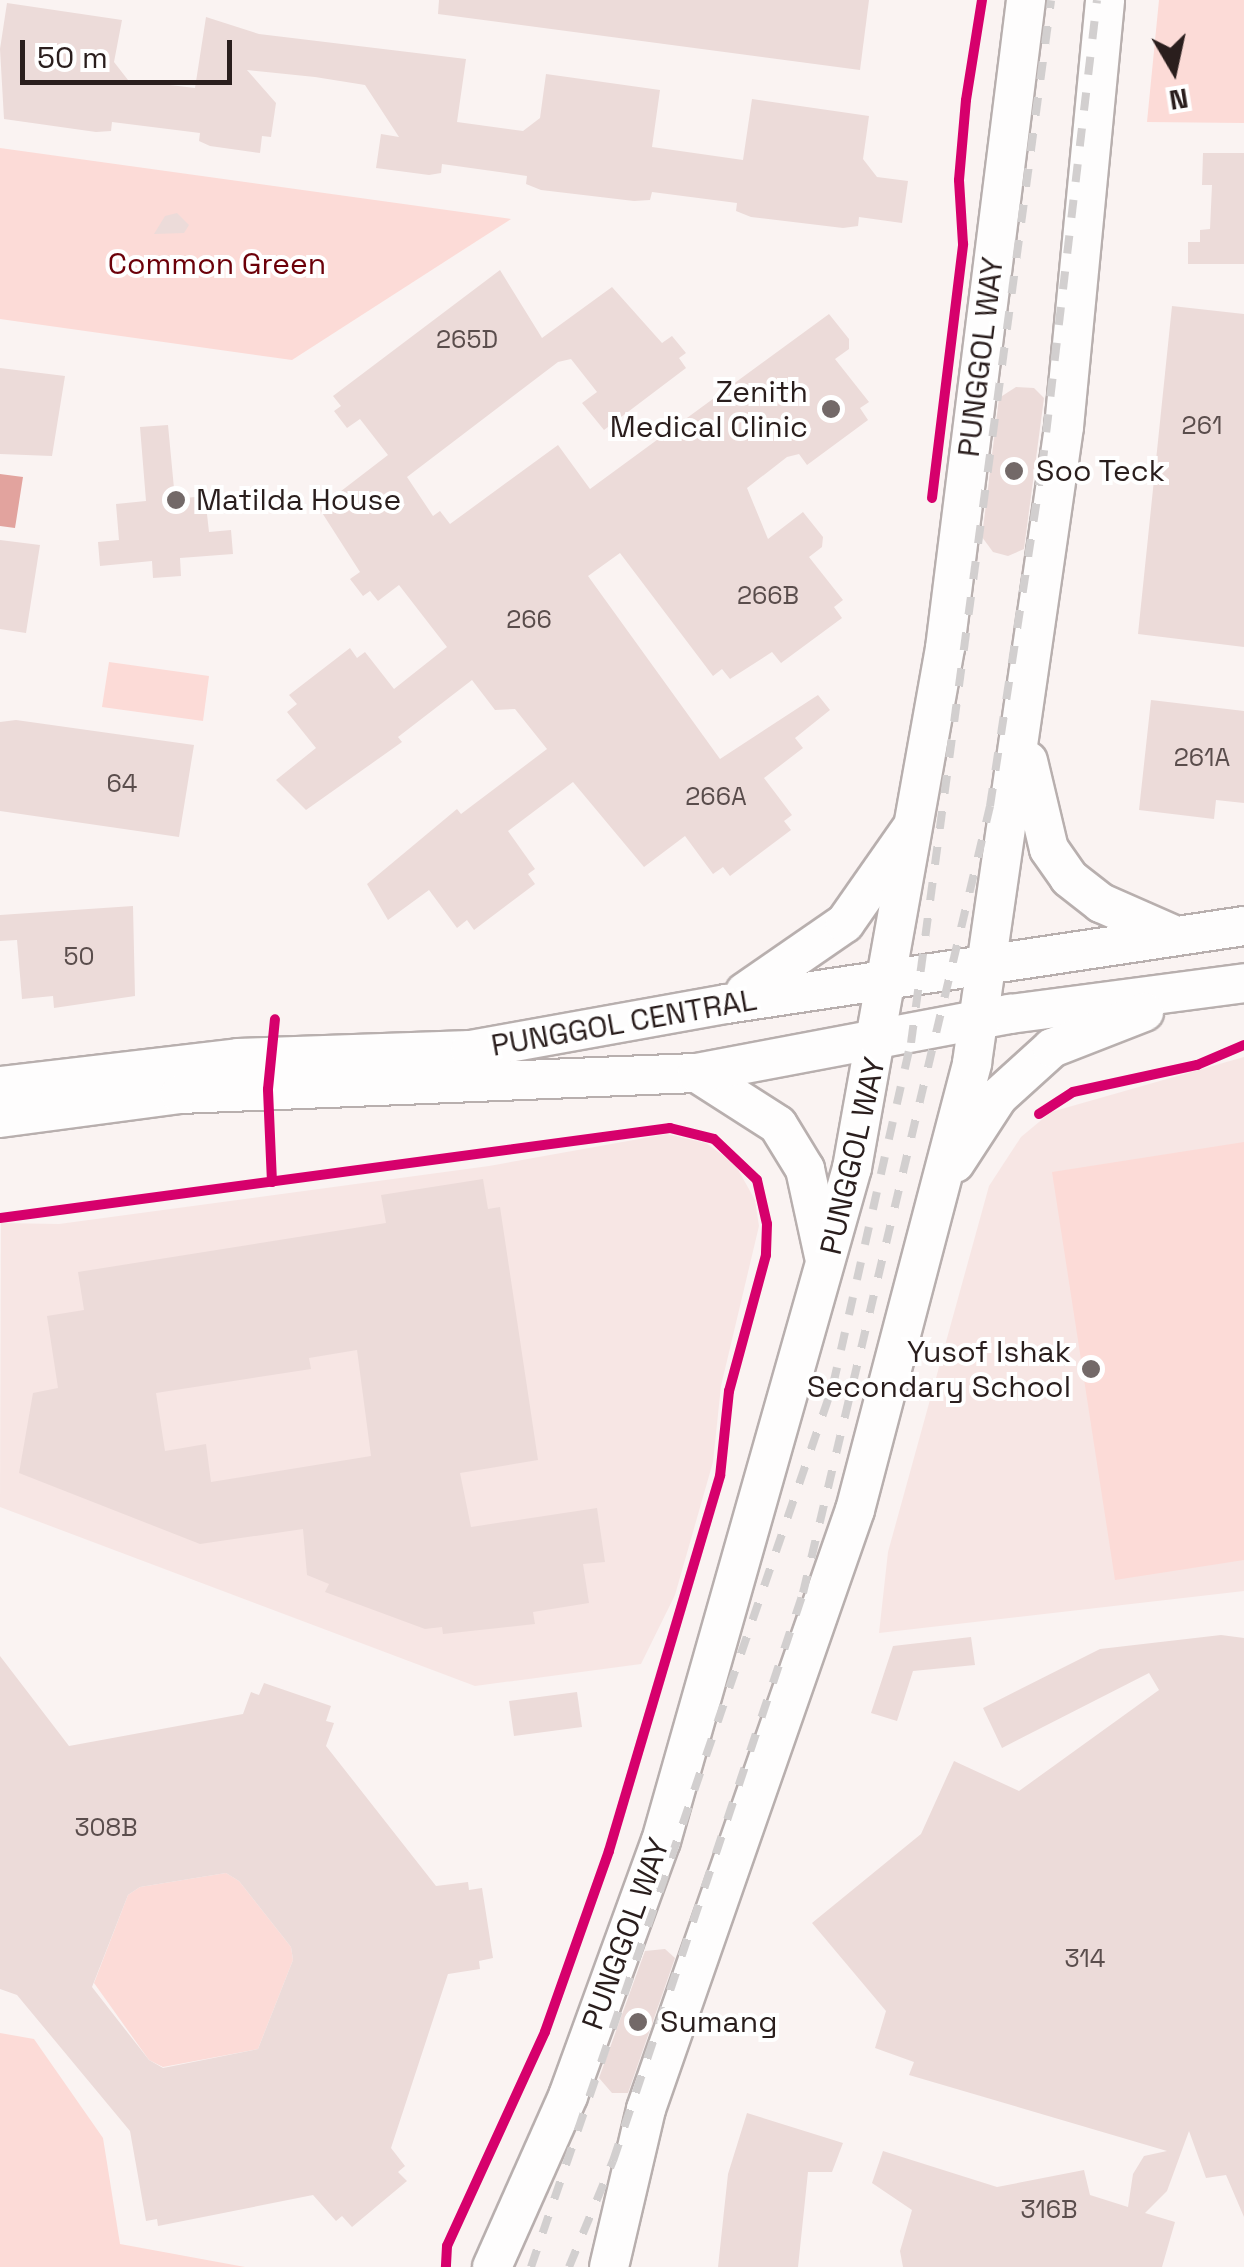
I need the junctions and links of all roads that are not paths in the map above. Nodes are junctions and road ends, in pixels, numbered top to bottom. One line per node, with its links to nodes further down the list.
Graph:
1 (1026, 0): 4 (main road, PUNGGOL WAY)
2 (1105, 0): 3 (main road)
3 (1023, 740): 6 (main road); 7 (main road)
4 (914, 824): 8 (main road, PUNGGOL WAY); 11 (main road)
5 (1244, 926): 6 (main road, PUNGGOL CENTRAL)
6 (1176, 936): 7 (main road, PUNGGOL CENTRAL)
7 (991, 961): 8 (main road, PUNGGOL CENTRAL); 12 (main road)
8 (891, 978): 11 (main road, PUNGGOL CENTRAL); 13 (main road, PUNGGOL WAY)
9 (1244, 984): 10 (main road, PUNGGOL CENTRAL)
10 (1201, 990): 12 (main road, PUNGGOL CENTRAL); 17 (main road)
11 (726, 1004): 15 (main road, PUNGGOL CENTRAL)
12 (978, 1020): 13 (main road, PUNGGOL CENTRAL); 17 (main road)
13 (880, 1038): 14 (main road, PUNGGOL CENTRAL); 18 (main road, PUNGGOL WAY)
14 (697, 1072): 16 (main road, PUNGGOL CENTRAL); 18 (main road)
15 (0, 1086)
16 (0, 1118)
17 (938, 1190): 20 (main road)
18 (827, 1272): 19 (main road, PUNGGOL WAY)
19 (492, 2267)
20 (609, 2267)

